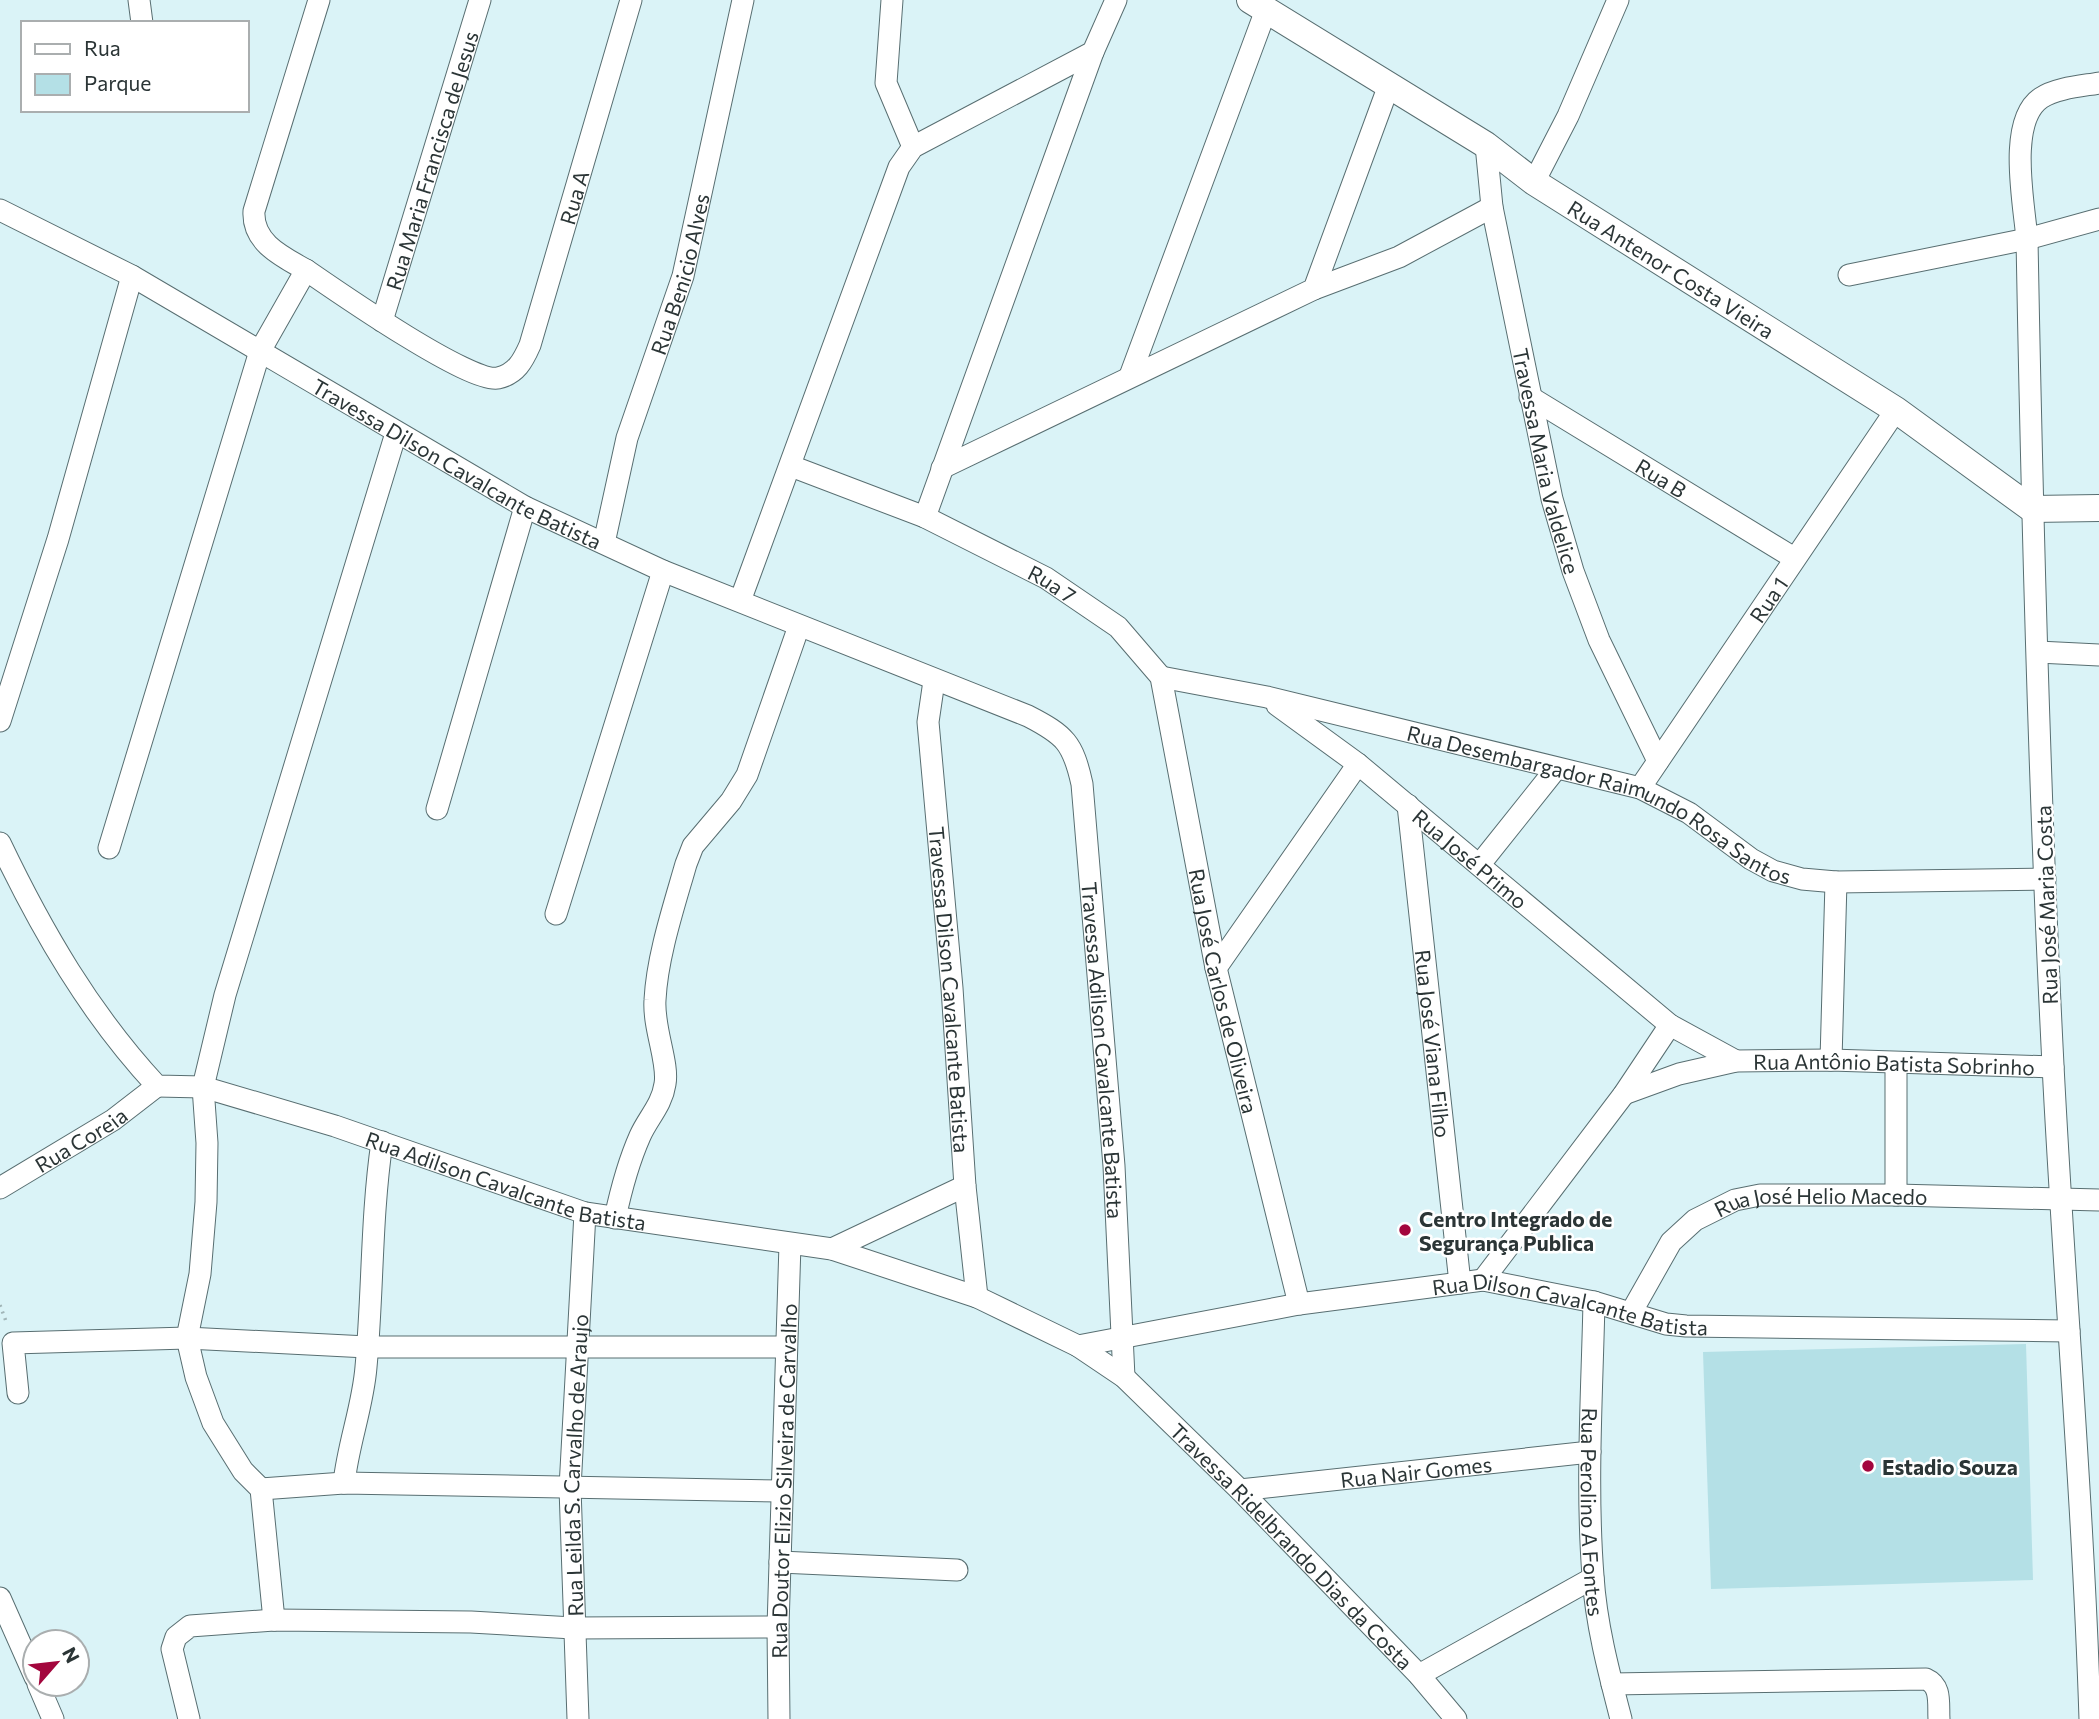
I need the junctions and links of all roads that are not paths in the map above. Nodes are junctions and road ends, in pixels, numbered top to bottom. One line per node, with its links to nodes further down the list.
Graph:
1 (139, 0): 10 (street)
2 (319, 0): 21 (street)
3 (480, 0): 25 (street, Rua Maria Francisca de Jesus)
4 (631, 0): 25 (street, Rua A)
5 (743, 0): 37 (street, Rua Benicio Alves)
6 (892, 0): 15 (street)
7 (1116, 0): 11 (street)
8 (1618, 0): 16 (street)
9 (1258, 5): 13 (main road, Rua Antenor Costa Vieira); 27 (street)
10 (142, 21)
11 (1093, 52): 15 (street); 32 (street)
12 (2099, 83): 20 (street, Rua José Maria Costa)
13 (1389, 85): 14 (main road, Rua Antenor Costa Vieira); 24 (street)
14 (1486, 145): 16 (main road, Rua Antenor Costa Vieira); 17 (street, Travessa Maria Valdelice)
15 (913, 147): 31 (street)
16 (1534, 181): 29 (main road, Rua Antenor Costa Vieira)
17 (1492, 207): 24 (street); 28 (street, Travessa Maria Valdelice)
18 (0, 211): 23 (street, Travessa Dilson Cavalcante Batista)
19 (2099, 219): 20 (street)
20 (2027, 239): 22 (street); 35 (street, Rua José Maria Costa)
21 (306, 270): 25 (street); 26 (street)
22 (1849, 275)
23 (132, 276): 26 (street, Travessa Dilson Cavalcante Batista); 47 (street)
24 (1314, 289): 27 (street)
25 (382, 321)
26 (260, 351): 30 (street, Travessa Dilson Cavalcante Batista); 56 (street)
27 (1130, 376): 32 (street)
28 (1530, 397): 38 (street, Rua B); 49 (street, Travessa Maria Valdelice)
29 (1896, 410): 35 (main road, Rua Antenor Costa Vieira); 38 (street, Rua 1)
30 (396, 433): 33 (street, Travessa Dilson Cavalcante Batista); 68 (street)
31 (791, 466): 36 (street, Rua 7); 40 (street)
32 (942, 468): 36 (street)
33 (525, 507): 37 (street, Travessa Dilson Cavalcante Batista); 54 (street)
34 (2099, 508): 35 (main road)
35 (2032, 509): 42 (street, Rua José Maria Costa)
36 (925, 517): 44 (street, Rua 7)
37 (604, 543): 39 (street, Travessa Dilson Cavalcante Batista)
38 (1794, 558): 49 (street, Rua 1)
39 (663, 571): 40 (street, Travessa Dilson Cavalcante Batista); 60 (street)
40 (740, 601): 41 (street, Travessa Dilson Cavalcante Batista)
41 (799, 626): 45 (street, Travessa Dilson Cavalcante Batista); 77 (street)
42 (2038, 652): 43 (street); 58 (street, Rua José Maria Costa)
43 (2099, 655)
44 (1161, 677): 46 (street, Rua Desembargador Raimundo Rosa Santos); 61 (street, Rua José Carlos de Oliveira)
45 (934, 681): 48 (street, Travessa Dilson Cavalcante Batista); 71 (street, Travessa Dilson Cavalcante Batista)
46 (1267, 697): 50 (street, Rua José Primo); 51 (street, Rua Desembargador Raimundo Rosa Santos)
47 (0, 721)
48 (1056, 731): 87 (street, Travessa Adilson Cavalcante Batista)
49 (1658, 761): 52 (street, Rua 1)
50 (1358, 764): 53 (street, Rua José Primo); 61 (street)
51 (1555, 770): 52 (street, Rua Desembargador Raimundo Rosa Santos); 57 (street)
52 (1640, 788): 59 (street, Rua Desembargador Raimundo Rosa Santos)
53 (1408, 805): 57 (street, Rua José Primo); 81 (street, Rua José Viana Filho)
54 (437, 809)
55 (0, 843): 67 (street)
56 (109, 848)
57 (1480, 864): 62 (street, Rua José Primo)
58 (2045, 879): 59 (street, Rua Desembargador Raimundo Rosa Santos); 66 (street, Rua José Maria Costa)
59 (1836, 882): 63 (street)
60 (556, 914)
61 (1216, 968): 84 (street, Rua José Carlos de Oliveira)
62 (1670, 1025): 64 (street, Rua José Primo); 69 (street)
63 (1831, 1060): 64 (street, Rua Antônio Batista Sobrinho); 65 (street, Rua Antônio Batista Sobrinho)
64 (1736, 1061): 69 (street, Rua Antônio Batista Sobrinho)
65 (1896, 1063): 66 (street, Rua Antônio Batista Sobrinho); 73 (street)
66 (2053, 1067): 74 (street, Rua José Maria Costa)
67 (157, 1086): 68 (street, Rua Adilson Cavalcante Batista); 72 (street, Rua Coreia)
68 (203, 1087): 70 (street, Rua Adilson Cavalcante Batista); 88 (street)
69 (1624, 1094): 80 (street)
70 (382, 1142): 76 (street, Rua Adilson Cavalcante Batista); 90 (street)
71 (965, 1186): 79 (street); 82 (street, Travessa Dilson Cavalcante Batista)
72 (0, 1188)
73 (1896, 1195): 74 (street, Rua José Helio Macedo); 85 (street, Rua José Helio Macedo)
74 (2062, 1200): 75 (street, Rua José Helio Macedo); 86 (street, Rua José Maria Costa)
75 (2099, 1200)
76 (585, 1213): 77 (street, Rua Adilson Cavalcante Batista); 91 (street, Rua Leilda S. Carvalho de Araujo)
77 (615, 1219): 78 (street, Rua Adilson Cavalcante Batista)
78 (790, 1244): 79 (street, Rua Adilson Cavalcante Batista); 92 (street, Rua Doutor Elizio Silveira de Carvalho)
79 (832, 1249): 82 (street, Rua Adilson Cavalcante Batista)
80 (1483, 1280): 81 (street, Rua Dilson Cavalcante Batista); 83 (street, Rua Dilson Cavalcante Batista)
81 (1460, 1283): 84 (street, Rua Dilson Cavalcante Batista)
82 (977, 1297): 89 (street, Rua Adilson Cavalcante Batista)
83 (1594, 1302): 85 (street, Rua Dilson Cavalcante Batista); 95 (street, Rua Perolino A Fontes)
84 (1299, 1304): 87 (street, Rua Dilson Cavalcante Batista)
85 (1632, 1311): 86 (street, Rua Dilson Cavalcante Batista)
86 (2069, 1331): 103 (street, Rua José Maria Costa)
87 (1123, 1336): 89 (street, Rua Dilson Cavalcante Batista); 93 (street, Travessa Adilson Cavalcante Batista)
88 (187, 1338): 90 (street); 94 (street); 98 (street)
89 (1078, 1346): 93 (street, Rua Adilson Cavalcante Batista)
90 (367, 1347): 91 (street); 96 (street)
91 (578, 1347): 92 (street); 97 (street, Rua Leilda S. Carvalho de Araujo)
92 (786, 1347): 100 (street, Rua Doutor Elizio Silveira de Carvalho)
93 (1124, 1377): 99 (street, Travessa Ridelbrando Dias da Costa)
94 (18, 1393)
95 (1590, 1452): 99 (street, Rua Nair Gomes); 104 (street, Rua Perolino A Fontes)
96 (344, 1483): 97 (street); 98 (street)
97 (570, 1488): 100 (street); 108 (street, Rua Leilda S. Carvalho de Araujo)
98 (261, 1489): 106 (street)
99 (1240, 1490): 110 (street, Travessa Ridelbrando Dias da Costa)
100 (782, 1491): 101 (street, Rua Doutor Elizio Silveira de Carvalho)
101 (780, 1562): 102 (street); 107 (street, Rua Doutor Elizio Silveira de Carvalho)
102 (957, 1570)
103 (2092, 1570): 120 (street, Rua José Maria Costa)
104 (1593, 1577): 110 (street); 111 (street, Rua Perolino A Fontes)
105 (0, 1598): 109 (street)
106 (274, 1620): 108 (street); 114 (street)
107 (778, 1627): 108 (street); 116 (street, Rua Doutor Elizio Silveira de Carvalho)
108 (573, 1628): 115 (street, Rua Leilda S. Carvalho de Araujo)
109 (21, 1645)
110 (1419, 1675): 117 (street, Travessa Ridelbrando Dias da Costa)
111 (1612, 1684): 118 (street, Rua Perolino A Fontes); 119 (street)
112 (44, 1698): 113 (street)
113 (53, 1719)
114 (189, 1719)
115 (578, 1719)
116 (779, 1719)
117 (1455, 1719)
118 (1621, 1719)
119 (1939, 1719)
120 (2090, 1719)

